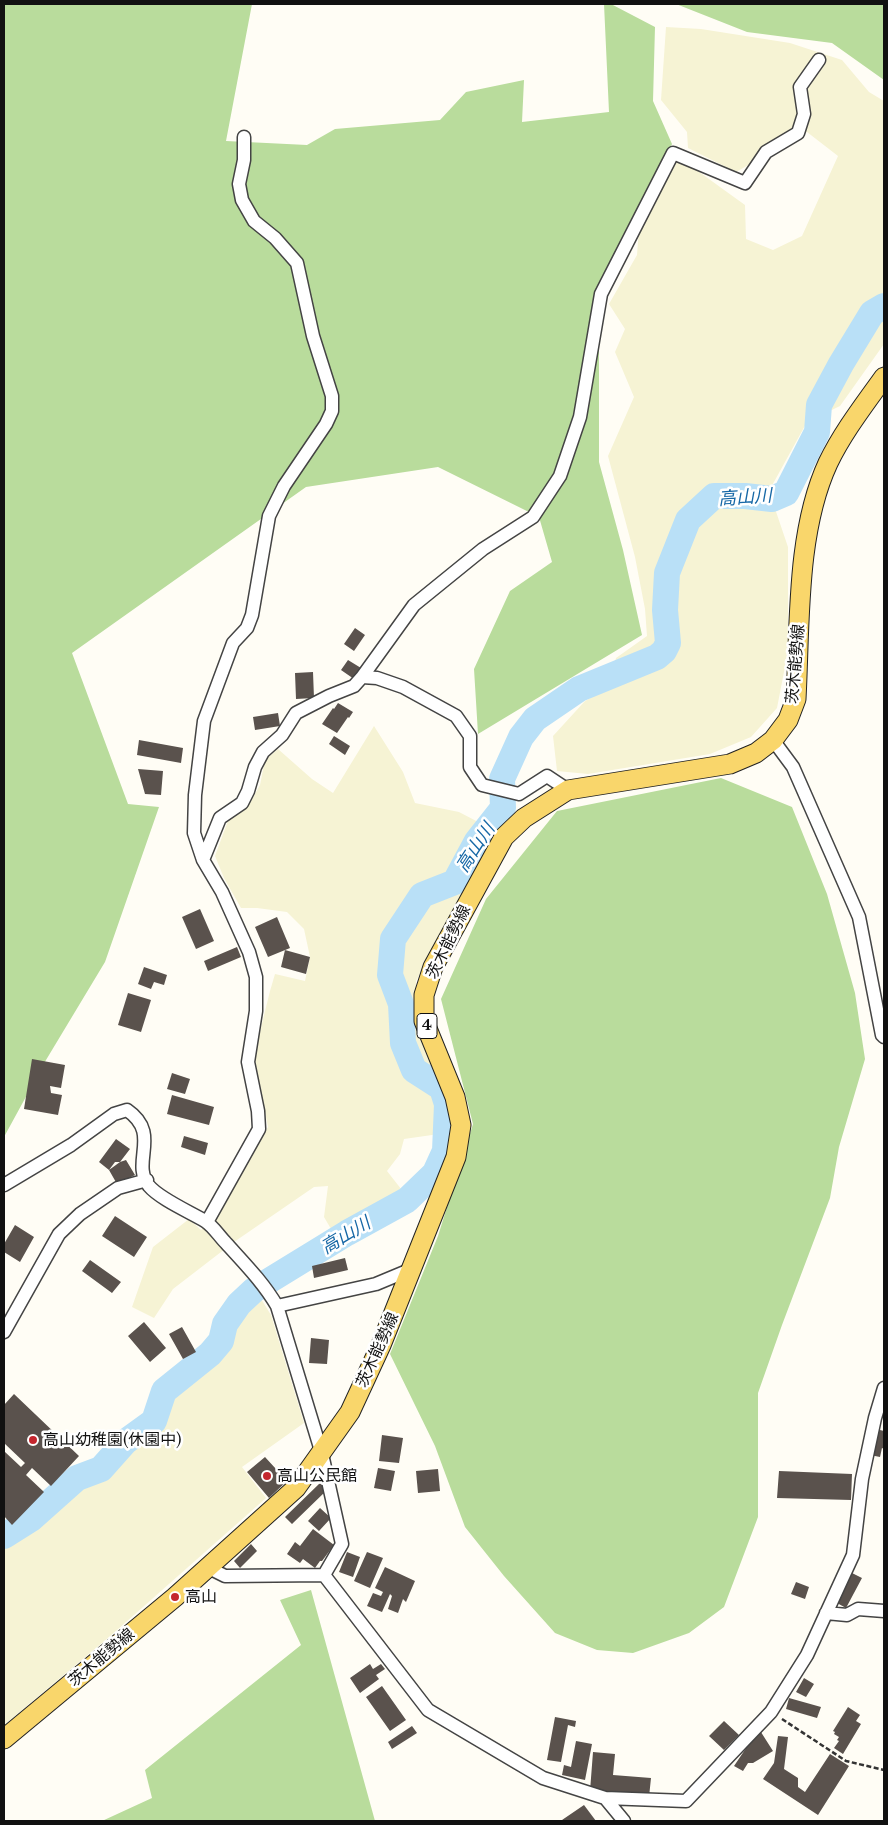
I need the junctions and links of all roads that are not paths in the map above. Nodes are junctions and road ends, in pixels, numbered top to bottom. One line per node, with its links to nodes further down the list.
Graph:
1 (819, 60): 4 (street)
2 (244, 136): 7 (street)
3 (884, 377): 5 (main road, 茨木能勢線 / 4)
4 (362, 677): 6 (street); 7 (street)
5 (773, 740): 6 (main road, 茨木能勢線 / 4); 8 (street)
6 (568, 790): 12 (main road, 茨木能勢線 / 4)
7 (203, 860): 11 (street)
8 (884, 1037)
9 (147, 1180): 10 (street); 11 (street); 14 (street)
10 (4, 1185)
11 (207, 1222): 13 (street)
12 (412, 1269): 13 (street); 17 (main road, 茨木能勢線 / 4)
13 (277, 1306): 17 (street)
14 (4, 1332)
15 (884, 1388): 16 (street)
16 (880, 1416): 21 (street)
17 (322, 1454): 18 (main road, 茨木能勢線 / 4); 19 (street)
18 (207, 1567): 19 (street); 22 (main road, 茨木能勢線 / 4)
19 (324, 1575): 23 (street)
20 (884, 1611): 21 (street)
21 (826, 1613): 23 (street)
22 (4, 1740)
23 (605, 1798): 24 (street)
24 (624, 1821)

